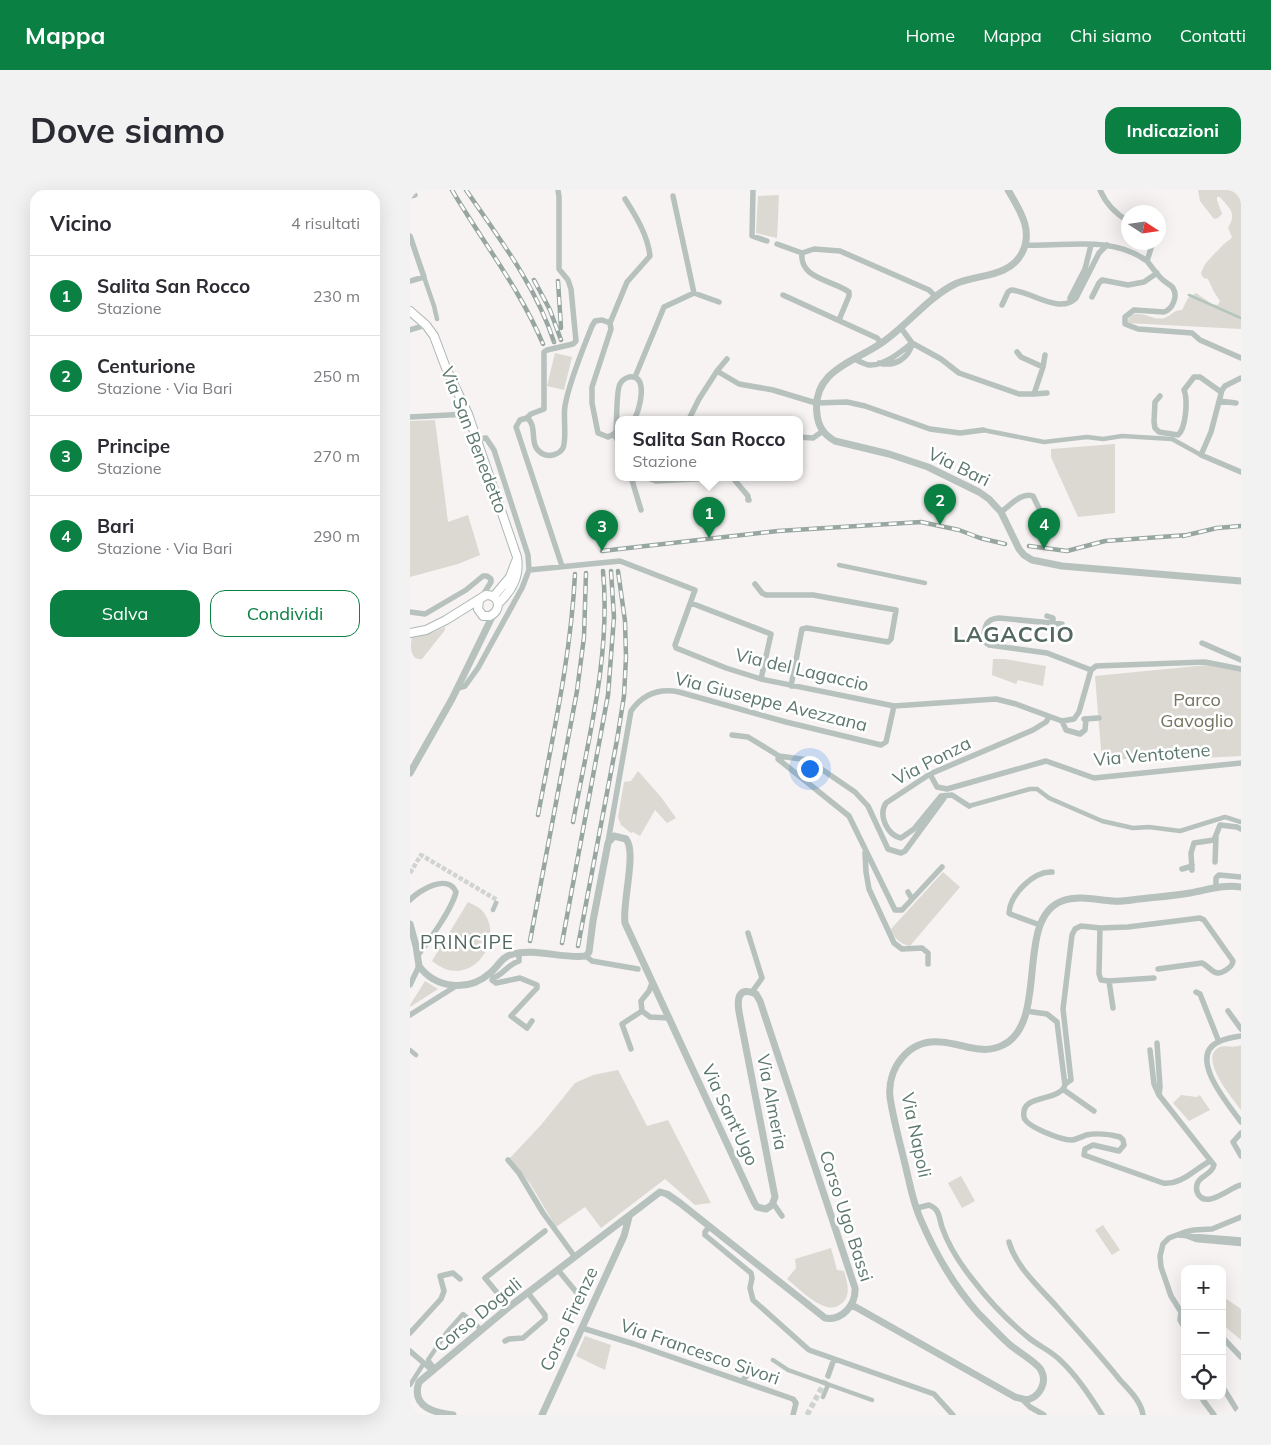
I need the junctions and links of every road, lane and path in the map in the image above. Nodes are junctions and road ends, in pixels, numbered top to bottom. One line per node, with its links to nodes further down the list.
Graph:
1 (558, 190): 58 (street)
2 (753, 190): 9 (street)
3 (1008, 190): 11 (street)
4 (1100, 190): 7 (street)
5 (673, 196): 20 (street)
6 (625, 199): 32 (street)
7 (1121, 216)
8 (410, 236): 18 (street)
9 (767, 241)
10 (777, 244): 15 (street)
11 (1025, 245): 12 (street); 22 (street)
12 (1091, 245): 13 (street); 24 (street)
13 (1107, 245): 16 (street); 27 (street)
14 (1150, 250): 16 (street)
15 (802, 254): 22 (street); 30 (street)
16 (1147, 261): 17 (street)
17 (1157, 274): 23 (street); 39 (street)
18 (424, 277): 19 (street); 29 (street)
19 (410, 281)
20 (694, 293): 25 (street); 44 (street)
21 (783, 295): 30 (street)
22 (936, 296): 33 (street)
23 (1092, 297)
24 (1070, 298)
25 (719, 302)
26 (410, 304): 31 (main road, Via San Benedetto)
27 (1002, 305)
28 (410, 311): 31 (main road, Via San Benedetto)
29 (437, 319)
30 (839, 320): 35 (street)
31 (423, 322): 34 (street); 53 (main road, Via San Benedetto)
32 (610, 323): 58 (street); 61 (street)
33 (900, 328): 35 (street); 36 (street)
34 (410, 330)
35 (881, 344): 41 (street)
36 (912, 344): 41 (street); 48 (street)
37 (1017, 352): 42 (street)
38 (1046, 354): 42 (street)
39 (1241, 358)
40 (727, 359): 43 (street)
41 (854, 359): 51 (street)
42 (1043, 367): 48 (street)
43 (717, 371): 51 (street); 56 (street)
44 (635, 377): 54 (street); 55 (street)
45 (1241, 378): 46 (street)
46 (1222, 391): 49 (street); 50 (street)
47 (1048, 393): 48 (street)
48 (1034, 394)
49 (1160, 396)
50 (1219, 401): 52 (street); 64 (street)
51 (816, 403): 59 (street); 60 (street)
52 (1236, 403)
53 (468, 414): 57 (street); 63 (main road, Via San Benedetto)
54 (617, 416)
55 (636, 416)
56 (690, 416)
57 (410, 417)
58 (527, 418): 73 (street)
59 (983, 430): 64 (street)
60 (823, 431): 62 (street); 70 (street, Via Bari)
61 (614, 434)
62 (803, 437)
63 (478, 439): 72 (main road, Via San Benedetto); 75 (street)
64 (1201, 455): 65 (street)
65 (1241, 472)
66 (632, 481): 69 (street)
67 (736, 481): 68 (street)
68 (749, 500)
69 (642, 510)
70 (1001, 512): 71 (street); 76 (street, Via Bari)
71 (1049, 529)
72 (517, 557): 79 (main road); 82 (main road, Via San Benedetto)
73 (560, 566): 75 (street); 81 (street)
74 (839, 566): 77 (street)
75 (530, 567): 98 (street)
76 (1241, 581)
77 (925, 582)
78 (755, 584): 97 (street)
79 (494, 596): 80 (main road); 82 (main road)
80 (480, 599): 83 (street); 84 (main road); 85 (main road)
81 (691, 603): 96 (street); 96 (street, Via del Lagaccio)
82 (498, 604): 86 (main road)
83 (410, 612)
84 (481, 614): 85 (main road); 86 (main road); 91 (street)
85 (456, 615): 90 (main road)
86 (493, 615): 91 (street)
87 (1047, 616): 88 (street)
88 (1053, 624): 89 (street); 95 (street)
89 (1062, 624)
90 (410, 633)
91 (482, 640): 98 (street)
92 (1202, 643): 93 (street)
93 (1241, 660)
94 (1241, 669): 95 (street)
95 (1092, 670): 101 (street)
96 (760, 679): 97 (street, Via del Lagaccio)
97 (791, 686): 99 (street, Via del Lagaccio)
98 (458, 688): 108 (street)
99 (894, 706): 100 (street, Via del Lagaccio); 115 (street, Via Giuseppe Avezzana)
100 (1049, 717): 104 (street, Via del Lagaccio); 109 (street, Via Ponza)
101 (1076, 717): 103 (street); 104 (street)
102 (1099, 718): 103 (street)
103 (1086, 720): 104 (street, Via del Lagaccio)
104 (1062, 721)
105 (732, 735): 106 (street, Via Ponza)
106 (779, 756): 110 (street, Via Ponza); 116 (street)
107 (1241, 763): 109 (street, Via Ventotene)
108 (410, 773)
109 (930, 774): 110 (street, Via Ponza)
110 (941, 796): 111 (street)
111 (969, 806): 112 (street)
112 (1241, 822)
113 (1241, 829): 114 (street)
114 (1216, 837): 117 (street); 119 (street)
115 (608, 843): 135 (street); 143 (street)
116 (865, 851): 125 (street); 136 (street)
117 (1215, 862)
118 (942, 867): 125 (street)
119 (1182, 869)
120 (1052, 872): 130 (street)
121 (1241, 877): 123 (street)
122 (1241, 886): 123 (street, Via Napoli)
123 (1216, 888): 130 (street, Via Napoli)
124 (908, 892): 125 (street)
125 (912, 899)
126 (410, 900): 134 (street)
127 (496, 903): 128 (street)
128 (494, 910)
129 (410, 924): 134 (street)
130 (1040, 925): 149 (street, Via Napoli)
131 (1100, 928): 139 (street); 142 (street); 162 (street)
132 (748, 933): 145 (street)
133 (519, 953): 135 (street); 144 (street); 153 (street)
134 (418, 955): 137 (street)
135 (586, 956): 138 (street)
136 (928, 964)
137 (419, 966): 141 (street); 144 (street)
138 (638, 969)
139 (1158, 970)
140 (1154, 978): 142 (street)
141 (411, 981)
142 (1109, 981): 147 (street)
143 (652, 983): 150 (street); 152 (street)
144 (456, 986): 151 (street)
145 (752, 992): 171 (street, Via Almeria); 188 (street, Corso Ugo Bassi)
146 (1196, 992): 156 (street)
147 (1113, 1008)
148 (1228, 1010): 154 (street)
149 (1026, 1011): 162 (street); 172 (street, Via Napoli)
150 (642, 1012): 152 (street); 159 (street)
151 (410, 1015)
152 (669, 1018): 171 (street, Via Sant'Ugo)
153 (532, 1021)
154 (1241, 1029)
155 (1241, 1036): 156 (street)
156 (1219, 1042): 165 (street)
157 (1157, 1043): 163 (street)
158 (410, 1050): 161 (street)
159 (631, 1050)
160 (1150, 1050): 163 (street)
161 (416, 1055)
162 (1065, 1087): 164 (street); 169 (street)
163 (1159, 1095): 169 (street)
164 (1094, 1111)
165 (1241, 1122)
166 (1241, 1134): 167 (street)
167 (1241, 1156)
168 (508, 1160): 183 (street)
169 (1210, 1161): 170 (street)
170 (1241, 1186)
171 (773, 1203): 173 (street)
172 (917, 1208): 210 (street, Via Napoli); 217 (street)
173 (782, 1216)
174 (629, 1217): 176 (street, Corso Ugo Bassi); 183 (street, Corso Dogali); 191 (street, Corso Firenze)
175 (1241, 1217): 178 (street)
176 (709, 1227): 188 (street, Corso Ugo Bassi); 198 (street)
177 (545, 1231): 189 (street)
178 (1176, 1235): 179 (street); 190 (street)
179 (1187, 1236): 180 (street); 182 (street)
180 (1241, 1240)
181 (1009, 1242): 218 (street)
182 (1241, 1244)
183 (575, 1257): 184 (street, Corso Dogali)
184 (558, 1270): 186 (street, Corso Dogali); 187 (street)
185 (460, 1280): 193 (street)
186 (528, 1293): 189 (street, Corso Dogali); 194 (street)
187 (577, 1293)
188 (852, 1305): 210 (street)
189 (509, 1307): 192 (street, Corso Dogali)
190 (1182, 1310)
191 (582, 1328): 204 (street, Via Francesco Sivori); 213 (street, Corso Firenze)
192 (482, 1330): 202 (street, Corso Dogali); 202 (street)
193 (410, 1333)
194 (505, 1341)
195 (1226, 1341): 197 (street)
196 (410, 1351): 200 (street)
197 (1241, 1357)
198 (834, 1359): 203 (street); 215 (street)
199 (773, 1360): 206 (street)
200 (424, 1362): 202 (street); 205 (street)
201 (746, 1366): 204 (street)
202 (434, 1370): 212 (street, Corso Dogali)
203 (828, 1376)
204 (742, 1381): 214 (street, Via Francesco Sivori)
205 (410, 1384)
206 (828, 1384): 208 (street); 209 (street)
207 (1226, 1392): 220 (street)
208 (823, 1397)
209 (872, 1400)
210 (1023, 1400): 216 (street)
211 (1203, 1400): 219 (street)
212 (453, 1415)
213 (542, 1415)
214 (793, 1415)
215 (954, 1415)
216 (1044, 1415)
217 (1102, 1415)
218 (1143, 1415)
219 (1214, 1415)
220 (1240, 1415)

